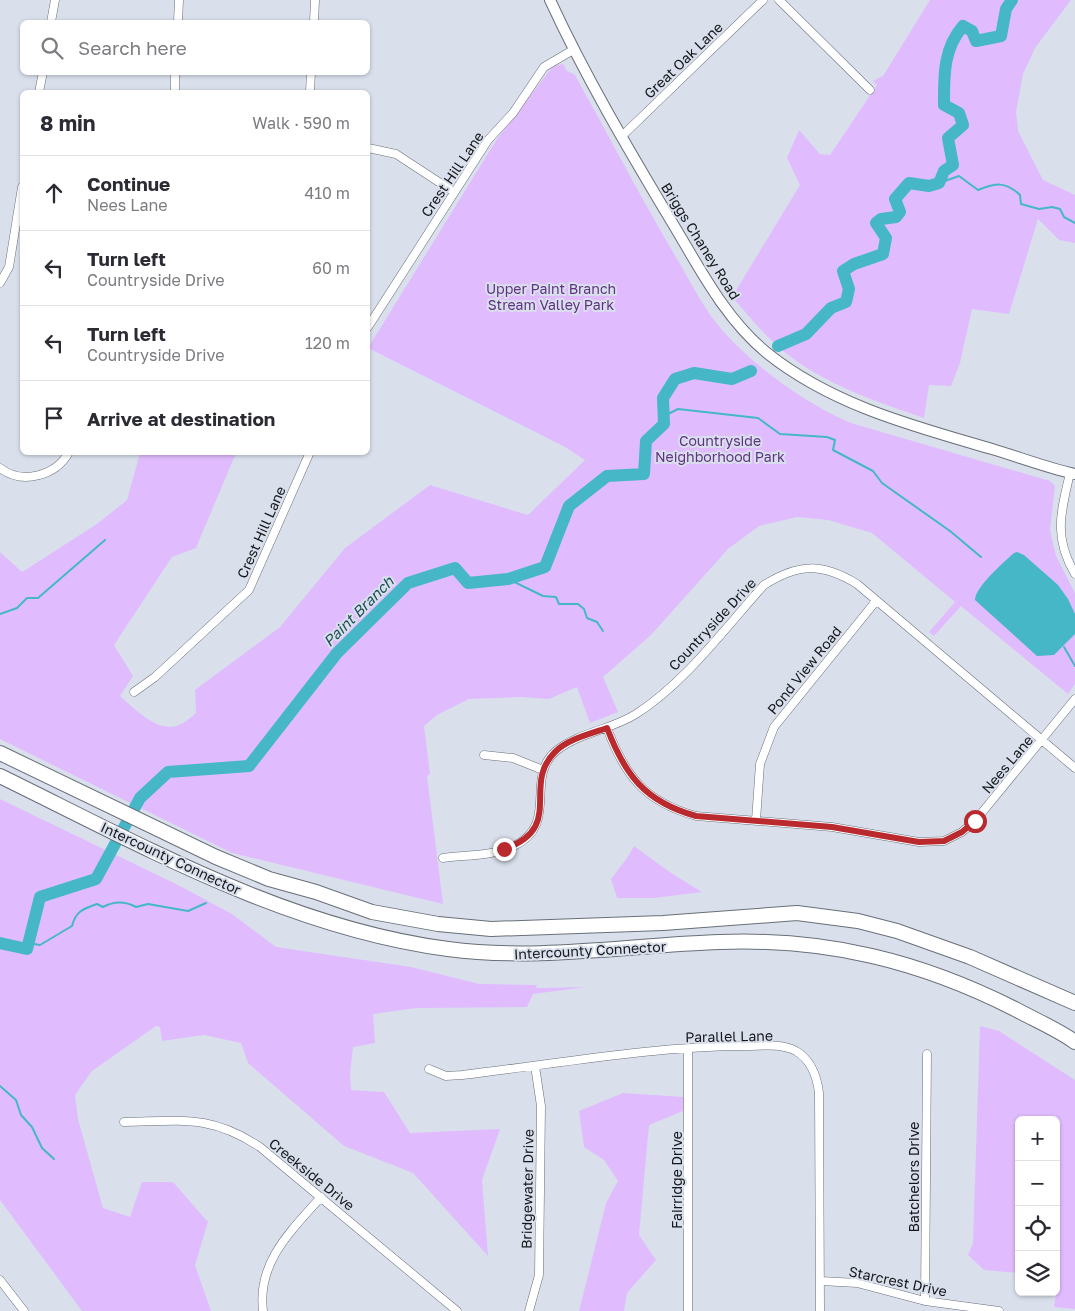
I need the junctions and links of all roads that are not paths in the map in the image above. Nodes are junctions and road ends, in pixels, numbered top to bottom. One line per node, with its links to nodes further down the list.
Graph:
1 (55, 0): 7 (street)
2 (179, 0): 8 (street)
3 (315, 0): 9 (street)
4 (550, 0): 10 (main road, Briggs Chaney Road)
5 (763, 0): 18 (street, Great Oak Lane)
6 (779, 0): 17 (street)
7 (51, 20)
8 (178, 20)
9 (314, 20)
10 (573, 50): 18 (main road, Briggs Chaney Road); 20 (street, Crest Hill Lane)
11 (42, 75): 14 (street)
12 (176, 75): 15 (street)
13 (312, 75): 16 (street)
14 (39, 90)
15 (174, 90)
16 (310, 90)
17 (870, 90)
18 (621, 137): 27 (main road, Briggs Chaney Road)
19 (370, 148): 20 (street)
20 (454, 192): 23 (street, Crest Hill Lane)
21 (20, 200): 22 (street)
22 (0, 283)
23 (370, 324)
24 (67, 455): 26 (street)
25 (309, 455): 30 (street, Crest Hill Lane)
26 (0, 468)
27 (1073, 473): 28 (street)
28 (1075, 574)
29 (876, 601): 32 (street, Countryside Drive); 33 (street, Countryside Drive); 39 (street, Pond View Road)
30 (134, 692)
31 (1075, 699): 33 (street, Nees Lane)
32 (607, 728): 37 (street, Countryside Drive); 39 (street, Nees Lane)
33 (1043, 739): 36 (street, Countryside Drive); 39 (street, Nees Lane)
34 (0, 753): 41 (highway, Intercounty Connector)
35 (484, 755): 37 (street)
36 (1075, 768)
37 (543, 770): 40 (street)
38 (0, 776): 42 (highway, Intercounty Connector)
39 (756, 820)
40 (443, 858)
41 (1075, 1002)
42 (1075, 1042)
43 (688, 1049): 45 (street, Parallel Lane); 50 (street, Parallel Lane); 56 (street, Fairridge Drive)
44 (927, 1054): 51 (street, Batchelors Drive)
45 (535, 1066): 46 (street, Parallel Lane); 55 (street, Bridgewater Drive)
46 (429, 1069)
47 (124, 1122): 48 (street, Creekside Drive)
48 (321, 1197): 53 (street); 54 (street, Creekside Drive)
49 (0, 1280): 52 (street)
50 (821, 1281): 51 (street, Starcrest Drive); 57 (street, Parallel Lane)
51 (925, 1301): 58 (street, Starcrest Drive)
52 (24, 1311)
53 (263, 1311)
54 (456, 1311)
55 (529, 1311)
56 (688, 1311)
57 (820, 1311)
58 (999, 1311)

